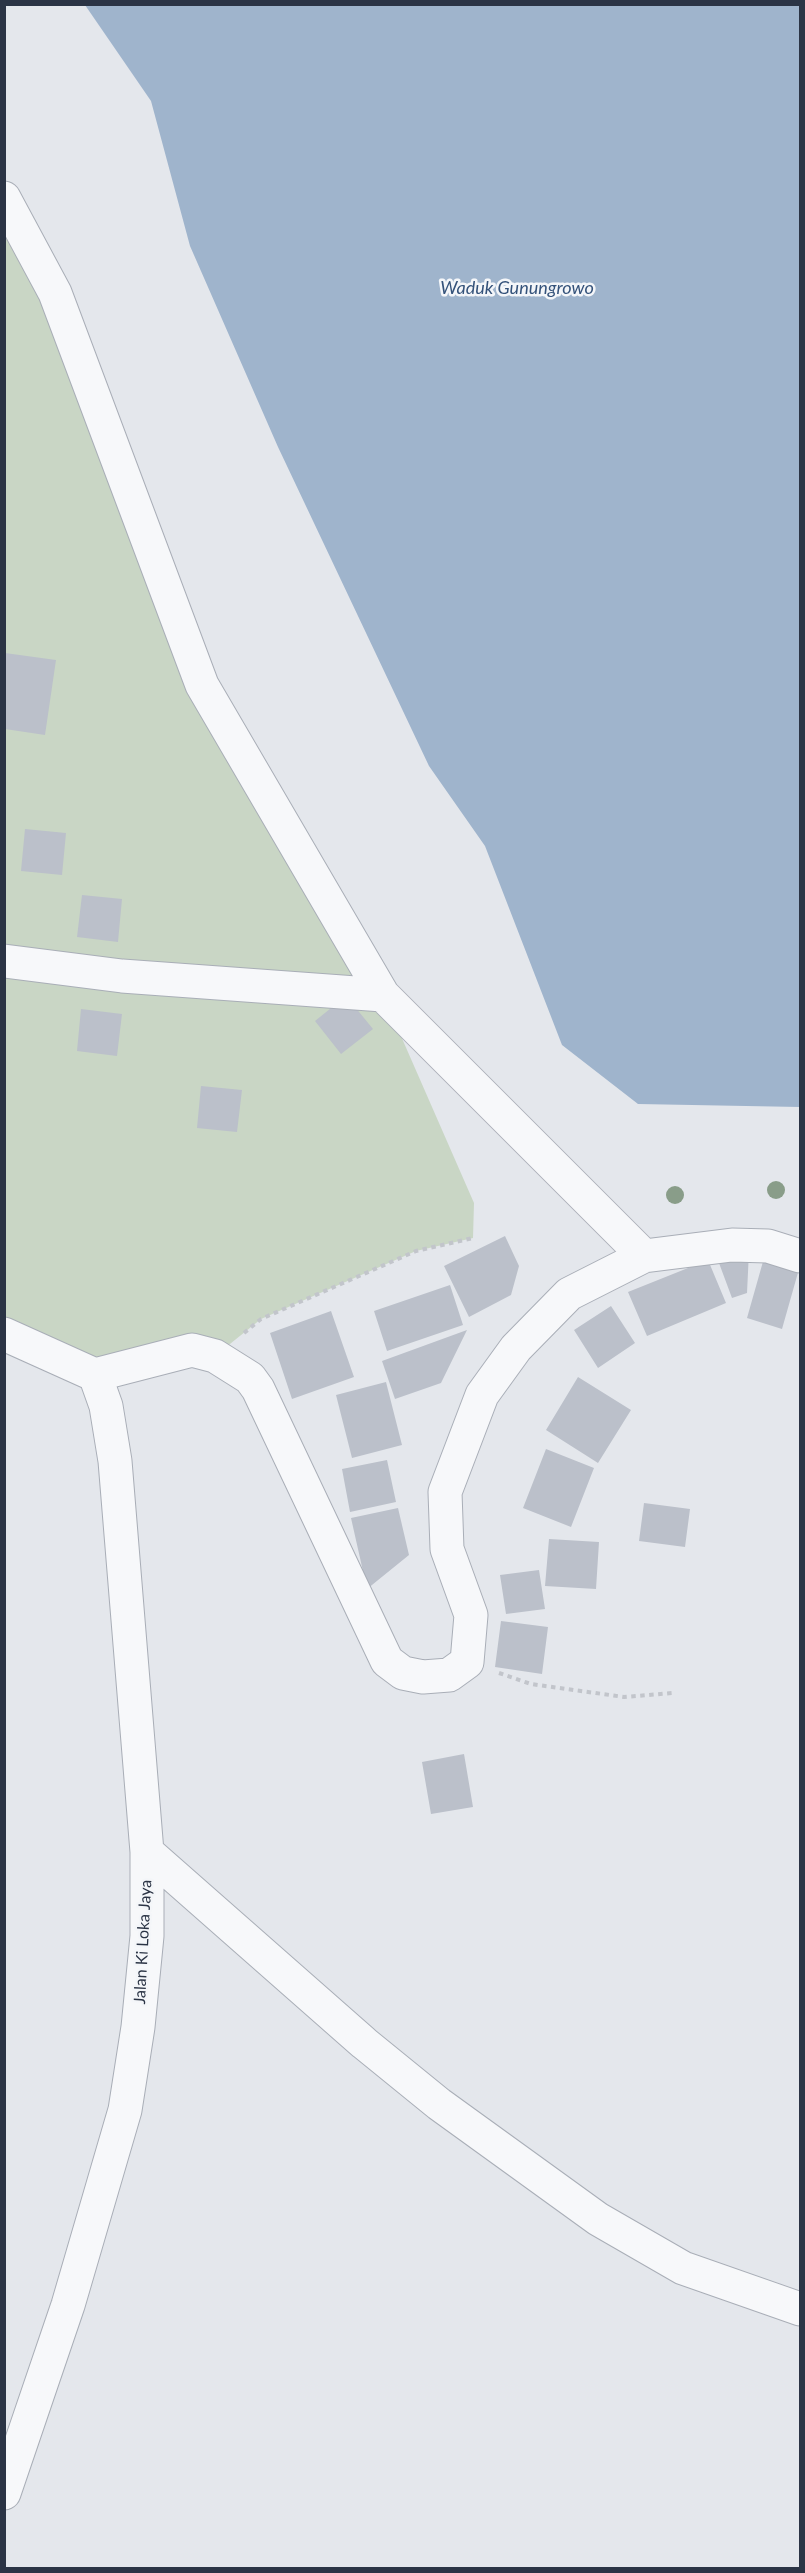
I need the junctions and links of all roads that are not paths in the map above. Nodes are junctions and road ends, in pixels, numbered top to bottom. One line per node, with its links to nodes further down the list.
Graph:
1 (4, 198): 3 (street)
2 (4, 961): 3 (street)
3 (383, 995): 4 (street)
4 (644, 1256): 5 (street); 7 (street)
5 (801, 1256)
6 (4, 1334): 7 (street)
7 (95, 1375): 8 (street, Jalan Ki Loka Jaya)
8 (147, 1852): 9 (street); 10 (street, Jalan Ki Loka Jaya)
9 (801, 2309)
10 (4, 2493)

